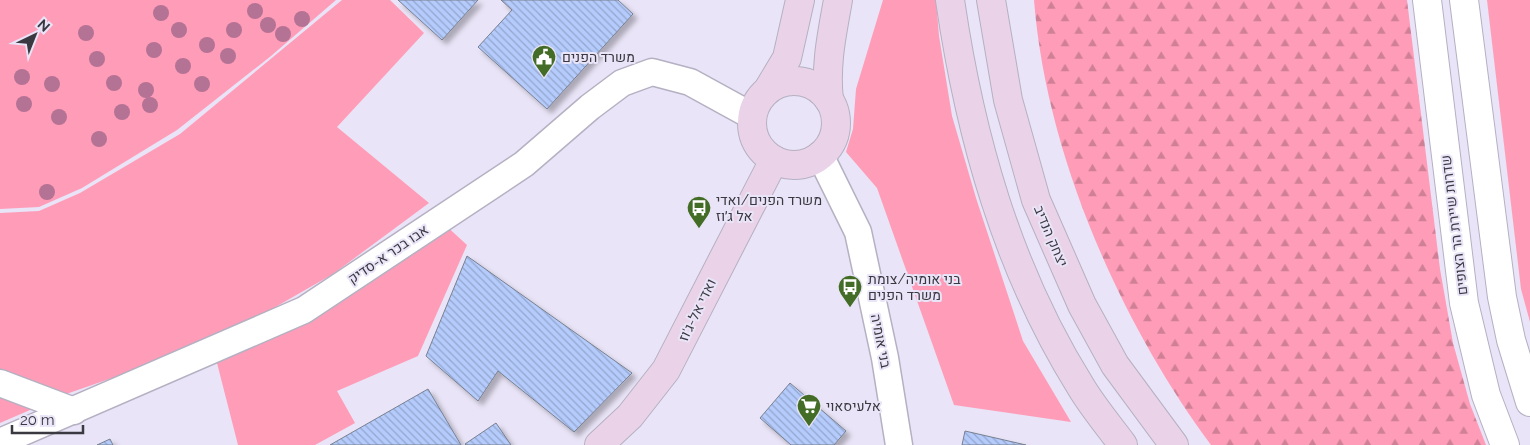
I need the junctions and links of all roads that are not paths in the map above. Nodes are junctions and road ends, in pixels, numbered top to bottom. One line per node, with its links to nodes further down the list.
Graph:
1 (800, 0): 7 (main road)
2 (838, 0): 8 (main road)
3 (950, 0): 18 (main road)
4 (991, 0): 19 (main road, יצחק הנדיב)
5 (1428, 0): 20 (street, שדרות שיירת הר הצופים)
6 (1464, 0): 13 (street)
7 (770, 88): 8 (main road); 9 (main road)
8 (829, 100): 10 (main road)
9 (752, 116): 11 (main road); 14 (street, אבו בכר א-סדיק)
10 (820, 156): 11 (main road); 17 (street, בני אומיה)
11 (774, 160): 16 (main road, ואדי אל-ג'וז)
12 (0, 383): 14 (street)
13 (1530, 402)
14 (74, 411): 15 (street, אבו בכר א-סדיק)
15 (0, 442)
16 (599, 445)
17 (900, 445)
18 (1123, 445)
19 (1174, 445)
20 (1505, 445)

